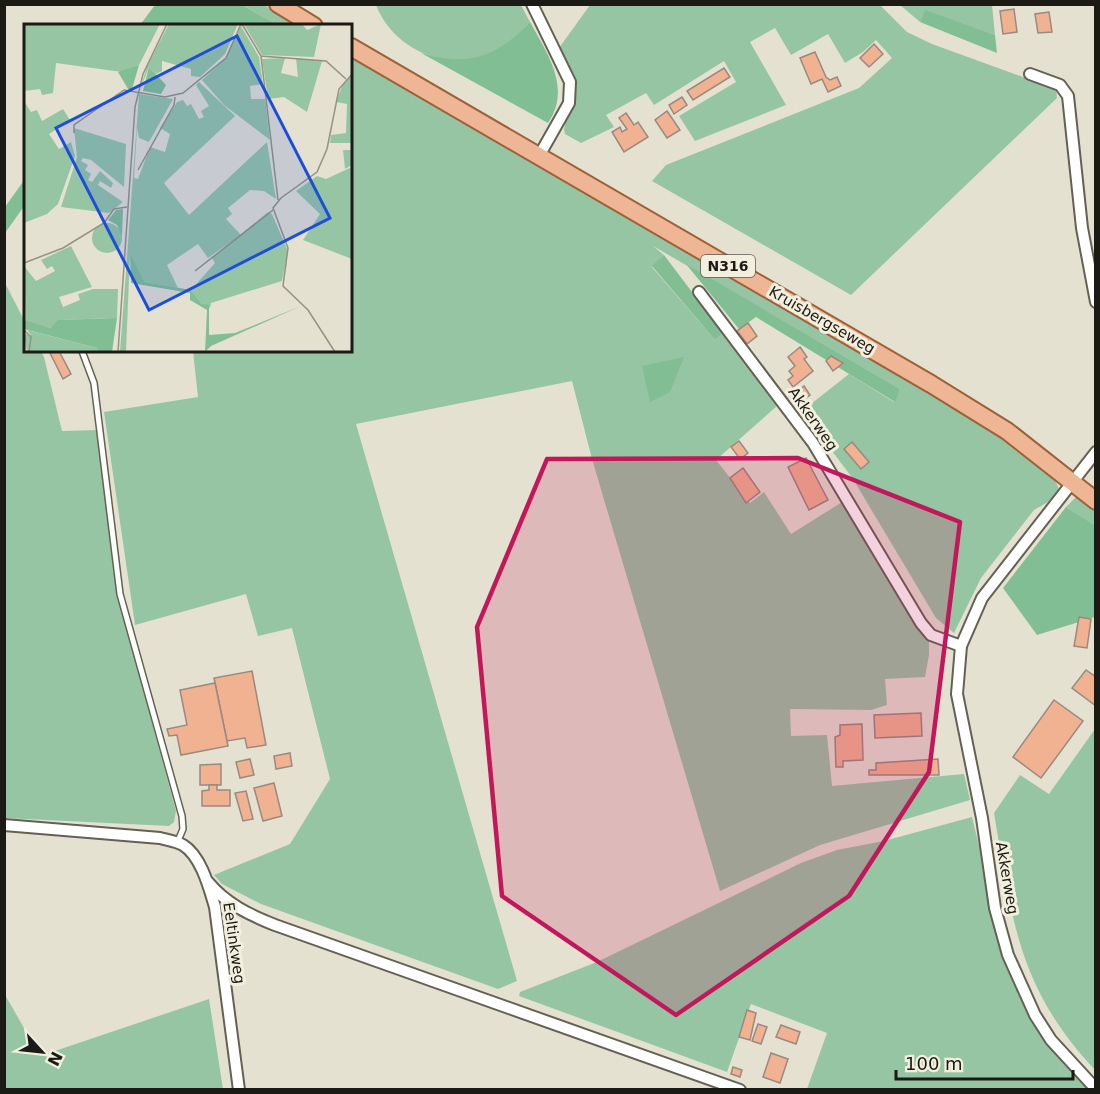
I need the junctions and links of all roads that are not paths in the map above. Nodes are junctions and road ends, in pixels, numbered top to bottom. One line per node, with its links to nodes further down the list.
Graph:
1 (278, 4): 3 (main road)
2 (532, 4): 6 (street)
3 (311, 24)
4 (352, 48): 6 (main road, Kruisbergseweg / N316)
5 (1030, 74): 8 (street)
6 (539, 156): 11 (main road, Kruisbergseweg / N316)
7 (699, 292): 13 (street, Akkerweg)
8 (1095, 302)
9 (82, 352): 15 (lane)
10 (1095, 452): 11 (street, Akkerweg)
11 (1072, 481): 12 (main road, Kruisbergseweg / N316); 13 (street, Akkerweg)
12 (1095, 501)
13 (961, 646): 19 (street, Akkerweg)
14 (4, 825): 15 (street)
15 (177, 843): 16 (street, Eeltinkweg)
16 (208, 882): 17 (street, Eeltinkweg); 18 (street)
17 (239, 1089)
18 (740, 1089)
19 (1095, 1089)

